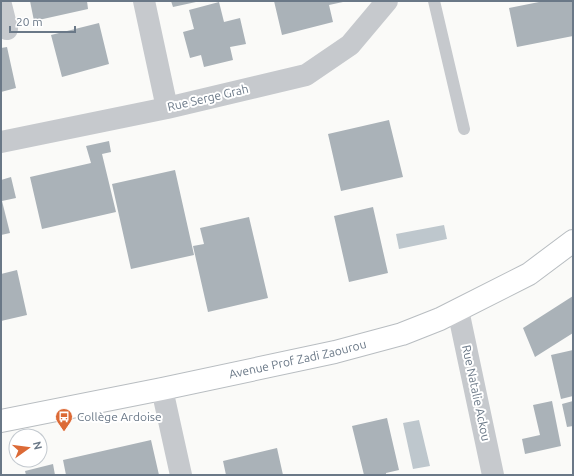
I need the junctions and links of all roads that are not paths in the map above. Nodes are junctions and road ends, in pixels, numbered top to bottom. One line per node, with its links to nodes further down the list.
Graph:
1 (144, 1): 6 (street)
2 (387, 1): 6 (street, Rue Serge Grah)
3 (434, 1): 7 (lane)
4 (1, 5): 5 (street)
5 (7, 29)
6 (167, 108): 8 (street, Rue Serge Grah)
7 (464, 129)
8 (1, 142)
9 (573, 241): 10 (main road, Avenue Prof Zadi Zaourou)
10 (458, 310): 11 (main road, Avenue Prof Zadi Zaourou); 14 (street, Rue Natalie Ackou)
11 (162, 389): 12 (main road, Avenue Prof Zadi Zaourou); 13 (street)
12 (1, 421)
13 (181, 475)
14 (493, 475)

